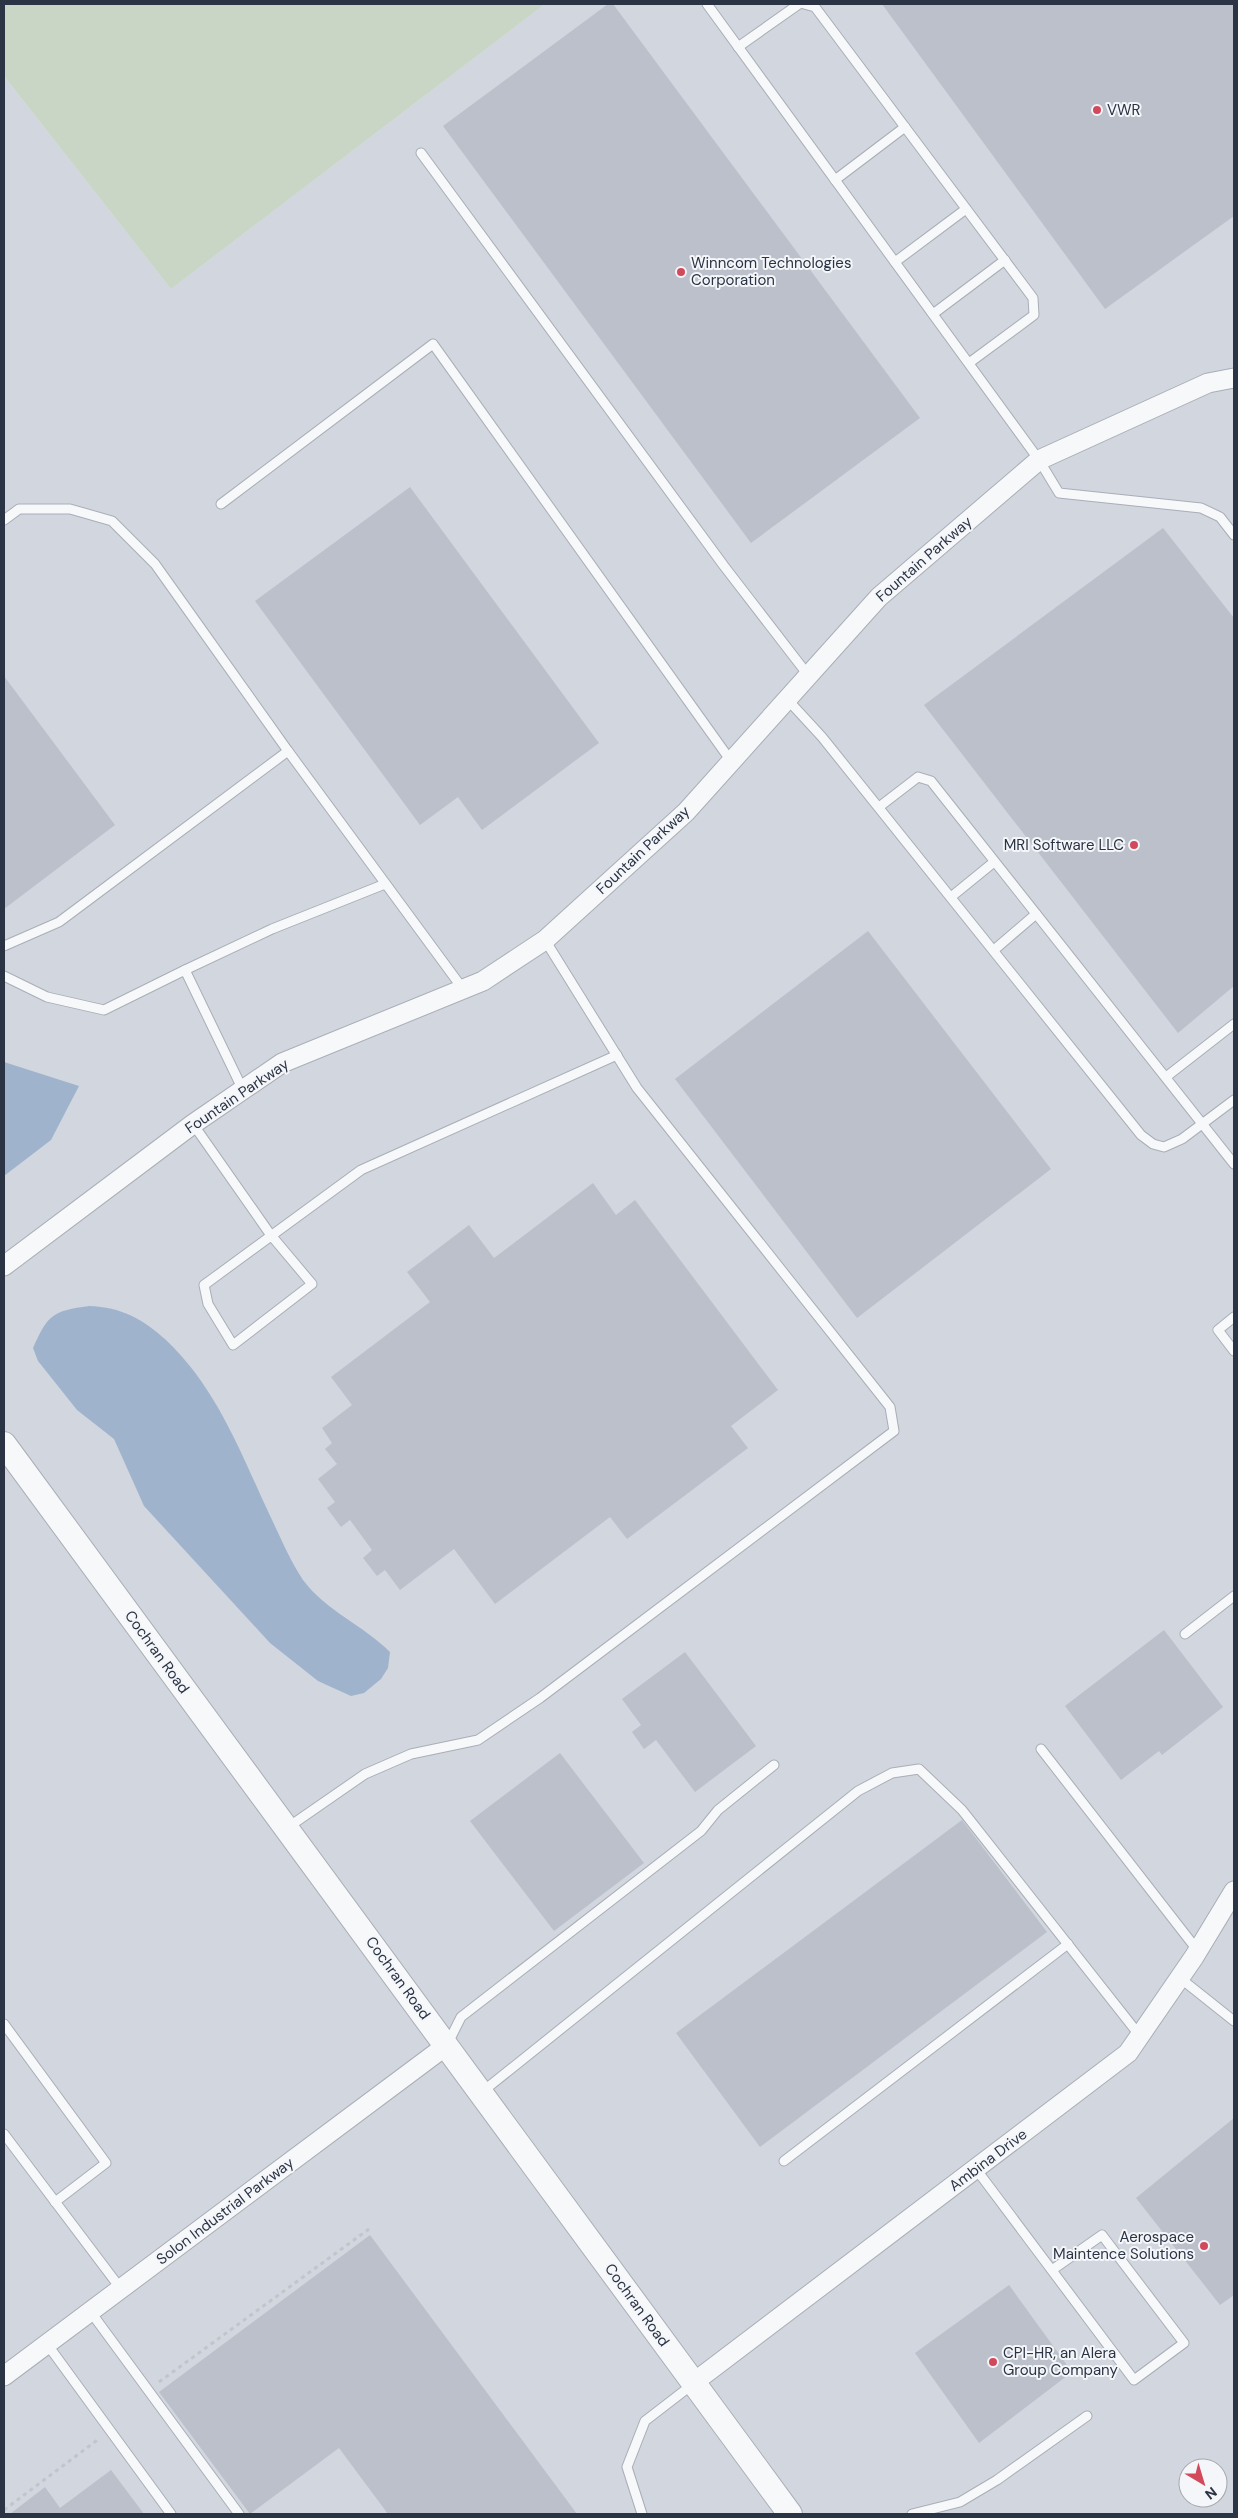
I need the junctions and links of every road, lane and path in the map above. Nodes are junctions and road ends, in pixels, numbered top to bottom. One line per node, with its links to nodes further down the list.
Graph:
1 (707, 4): 4 (lane)
2 (799, 4): 4 (lane)
3 (804, 4): 5 (lane)
4 (738, 47): 7 (lane)
5 (905, 127): 7 (lane); 8 (lane)
6 (421, 152): 18 (lane)
7 (835, 180): 10 (lane)
8 (966, 209): 9 (lane); 10 (lane)
9 (1005, 260): 11 (lane); 12 (lane)
10 (895, 262): 11 (lane)
11 (933, 314): 12 (lane)
12 (969, 363): 14 (lane)
13 (1234, 378): 14 (street, Fountain Parkway)
14 (1039, 460): 17 (lane); 18 (street, Fountain Parkway)
15 (221, 504): 21 (lane)
16 (4, 520): 20 (lane)
17 (1234, 535)
18 (808, 675): 19 (street, Fountain Parkway)
19 (787, 699): 21 (street, Fountain Parkway); 22 (lane)
20 (288, 751): 24 (lane); 28 (lane)
21 (731, 761): 27 (street, Fountain Parkway)
22 (879, 807): 23 (lane); 25 (lane)
23 (994, 862): 25 (lane); 26 (lane)
24 (385, 884): 30 (lane); 32 (lane)
25 (951, 896): 29 (lane)
26 (1036, 914): 29 (lane); 35 (lane)
27 (545, 940): 32 (street, Fountain Parkway); 34 (lane)
28 (4, 946)
29 (994, 950): 39 (lane)
30 (185, 970): 31 (lane); 36 (lane)
31 (4, 976)
32 (463, 989): 36 (street, Fountain Parkway)
33 (1234, 1024): 35 (lane)
34 (617, 1055): 41 (lane); 50 (lane)
35 (1166, 1077): 39 (lane)
36 (243, 1090): 38 (street, Fountain Parkway)
37 (1234, 1100): 39 (lane)
38 (193, 1124): 41 (lane); 42 (street, Fountain Parkway)
39 (1204, 1124): 40 (lane)
40 (1234, 1164)
41 (270, 1234): 41 (lane)
42 (4, 1266)
43 (1234, 1317): 44 (lane)
44 (1234, 1351)
45 (4, 1444): 50 (street, Cochran Road)
46 (1234, 1596): 47 (lane)
47 (1185, 1634)
48 (1041, 1749): 53 (lane)
49 (774, 1765): 58 (lane)
50 (287, 1828): 58 (street, Cochran Road)
51 (1234, 1891): 53 (street, Ambina Drive)
52 (1068, 1944): 57 (lane); 59 (lane); 61 (lane)
53 (1198, 1951): 54 (street, Ambina Drive)
54 (1180, 1978): 55 (lane); 57 (street, Ambina Drive)
55 (1234, 2021)
56 (4, 2024): 63 (lane)
57 (1140, 2036): 62 (street, Ambina Drive)
58 (447, 2045): 59 (street, Cochran Road); 66 (street, Solon Industrial Parkway)
59 (481, 2092): 70 (street, Cochran Road)
60 (4, 2134): 63 (lane)
61 (784, 2161)
62 (976, 2169): 65 (lane); 70 (street, Ambina Drive)
63 (55, 2202): 66 (lane)
64 (369, 2229): 71 (path)
65 (1052, 2270): 65 (lane)
66 (120, 2289): 67 (street, Solon Industrial Parkway)
67 (90, 2311): 68 (street, Solon Industrial Parkway); 71 (lane)
68 (47, 2344): 69 (street, Solon Industrial Parkway); 73 (lane)
69 (4, 2376)
70 (693, 2383): 77 (lane); 78 (street, Cochran Road)
71 (148, 2390): 76 (lane)
72 (1087, 2416): 79 (lane)
73 (110, 2431): 74 (path); 75 (lane)
74 (4, 2510)
75 (171, 2514)
76 (239, 2514)
77 (642, 2514)
78 (790, 2514)
79 (912, 2514)

